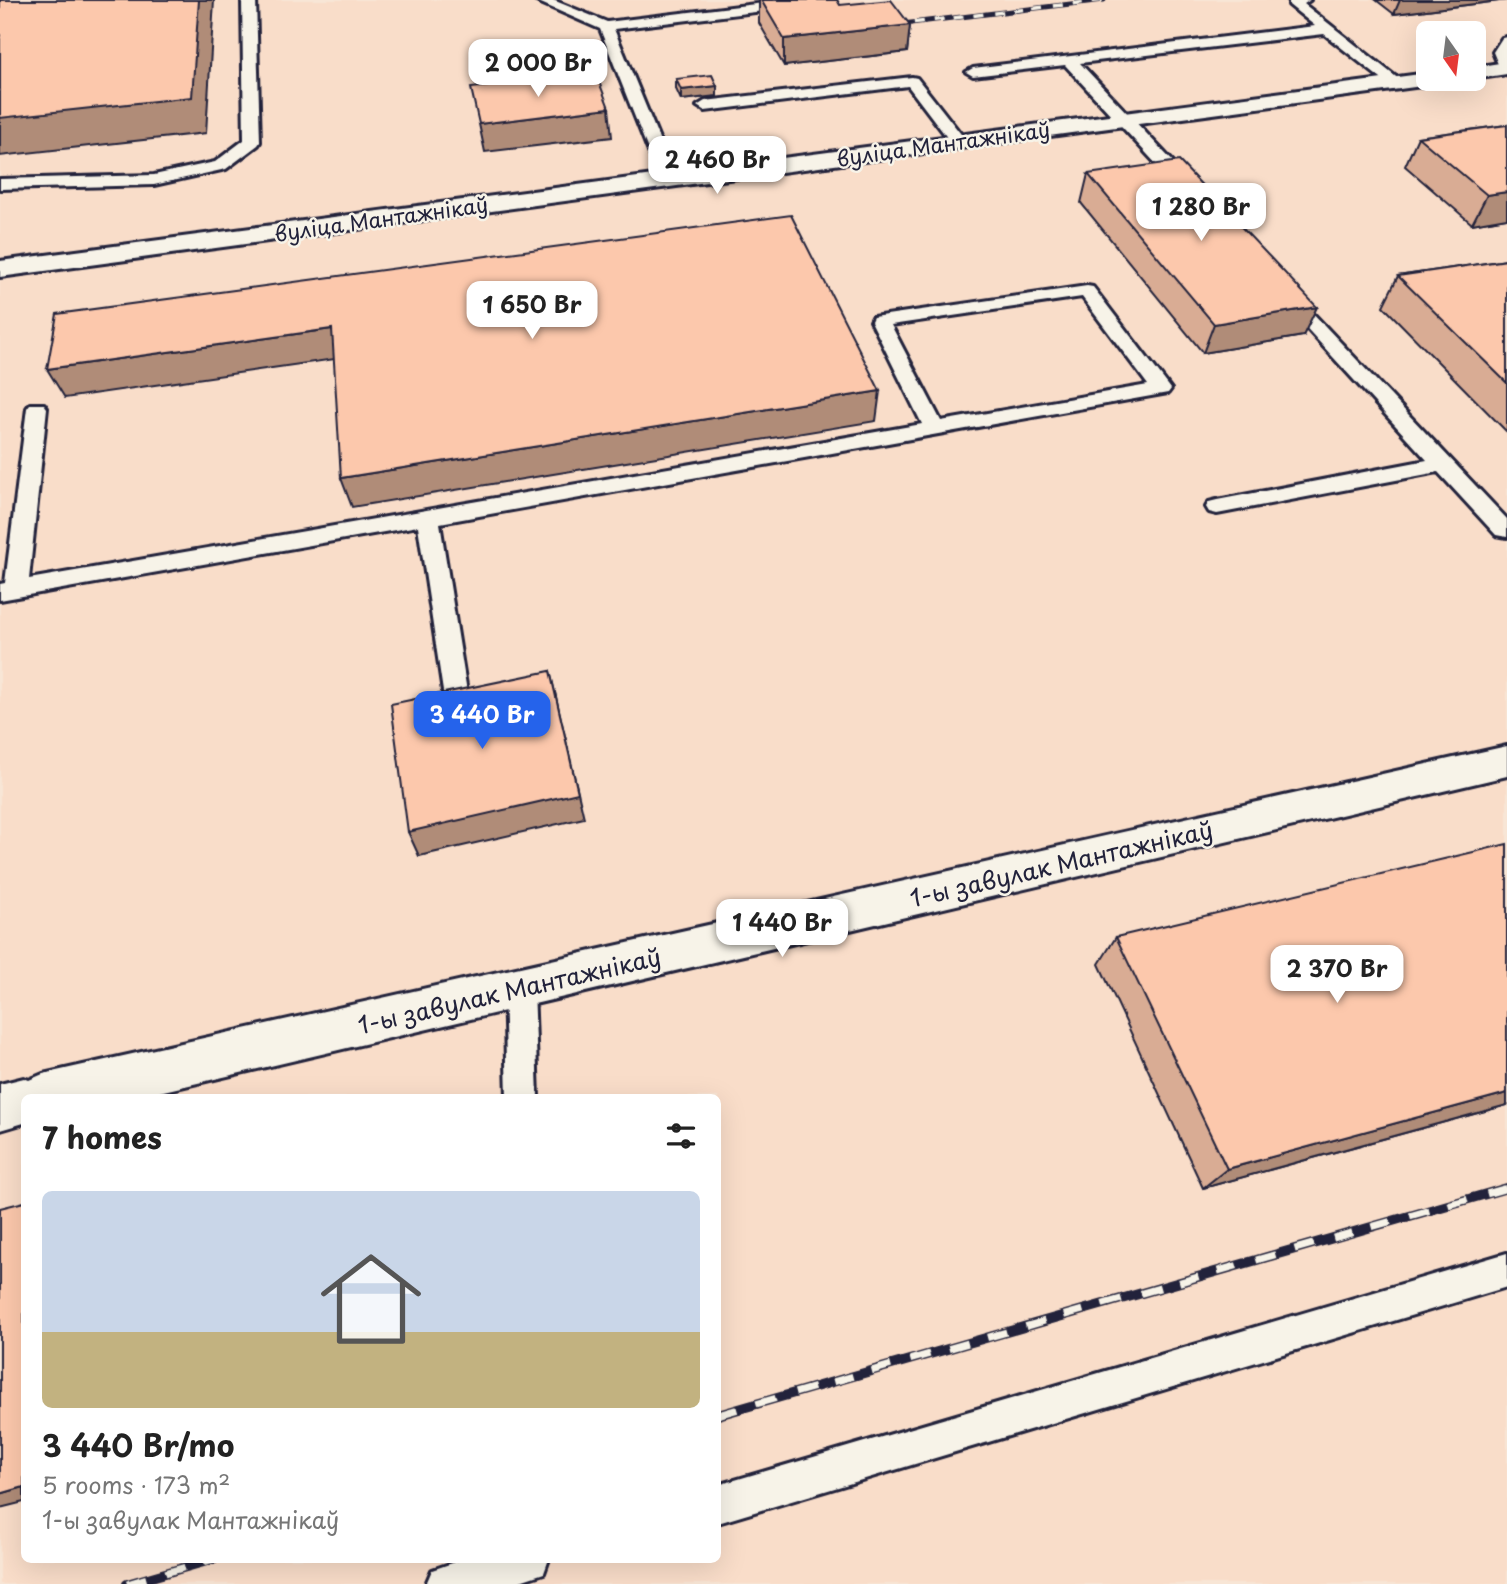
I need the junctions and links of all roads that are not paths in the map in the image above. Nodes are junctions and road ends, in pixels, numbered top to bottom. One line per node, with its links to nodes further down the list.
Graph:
1 (249, 0): 18 (lane)
2 (541, 0): 5 (lane)
3 (822, 0): 5 (lane)
4 (1303, 0): 6 (lane)
5 (606, 26): 17 (lane)
6 (1327, 29): 8 (lane); 13 (lane)
7 (1507, 41): 9 (lane)
8 (1069, 60): 10 (lane); 15 (lane)
9 (1507, 69): 11 (street)
10 (973, 72)
11 (1486, 72)
12 (1416, 81): 13 (street, вуліца Мантажнікаў)
13 (1395, 83): 15 (street, вуліца Мантажнікаў)
14 (705, 106): 16 (lane)
15 (1124, 119): 16 (street, вуліца Мантажнікаў); 19 (lane)
16 (958, 141): 17 (street, вуліца Мантажнікаў)
17 (668, 180): 20 (street, вуліца Мантажнікаў)
18 (0, 184)
19 (1199, 200)
20 (0, 269)
21 (1274, 281): 24 (lane)
22 (37, 408): 28 (lane)
23 (934, 428): 23 (lane); 26 (lane)
24 (1443, 464): 25 (lane); 27 (lane)
25 (1217, 507)
26 (428, 517): 28 (lane); 29 (lane)
27 (1503, 530)
28 (8, 591)
29 (456, 698)
30 (1507, 761): 31 (street, 1-ы завулак Мантажнікаў)
31 (519, 988): 32 (street, 1-ы завулак Мантажнікаў); 33 (lane)
32 (56, 1094)
33 (523, 1094)
34 (21, 1102): 35 (street)
35 (0, 1107)
36 (1507, 1270): 37 (lane)
37 (721, 1503)
38 (517, 1563): 39 (lane)
39 (446, 1584)

